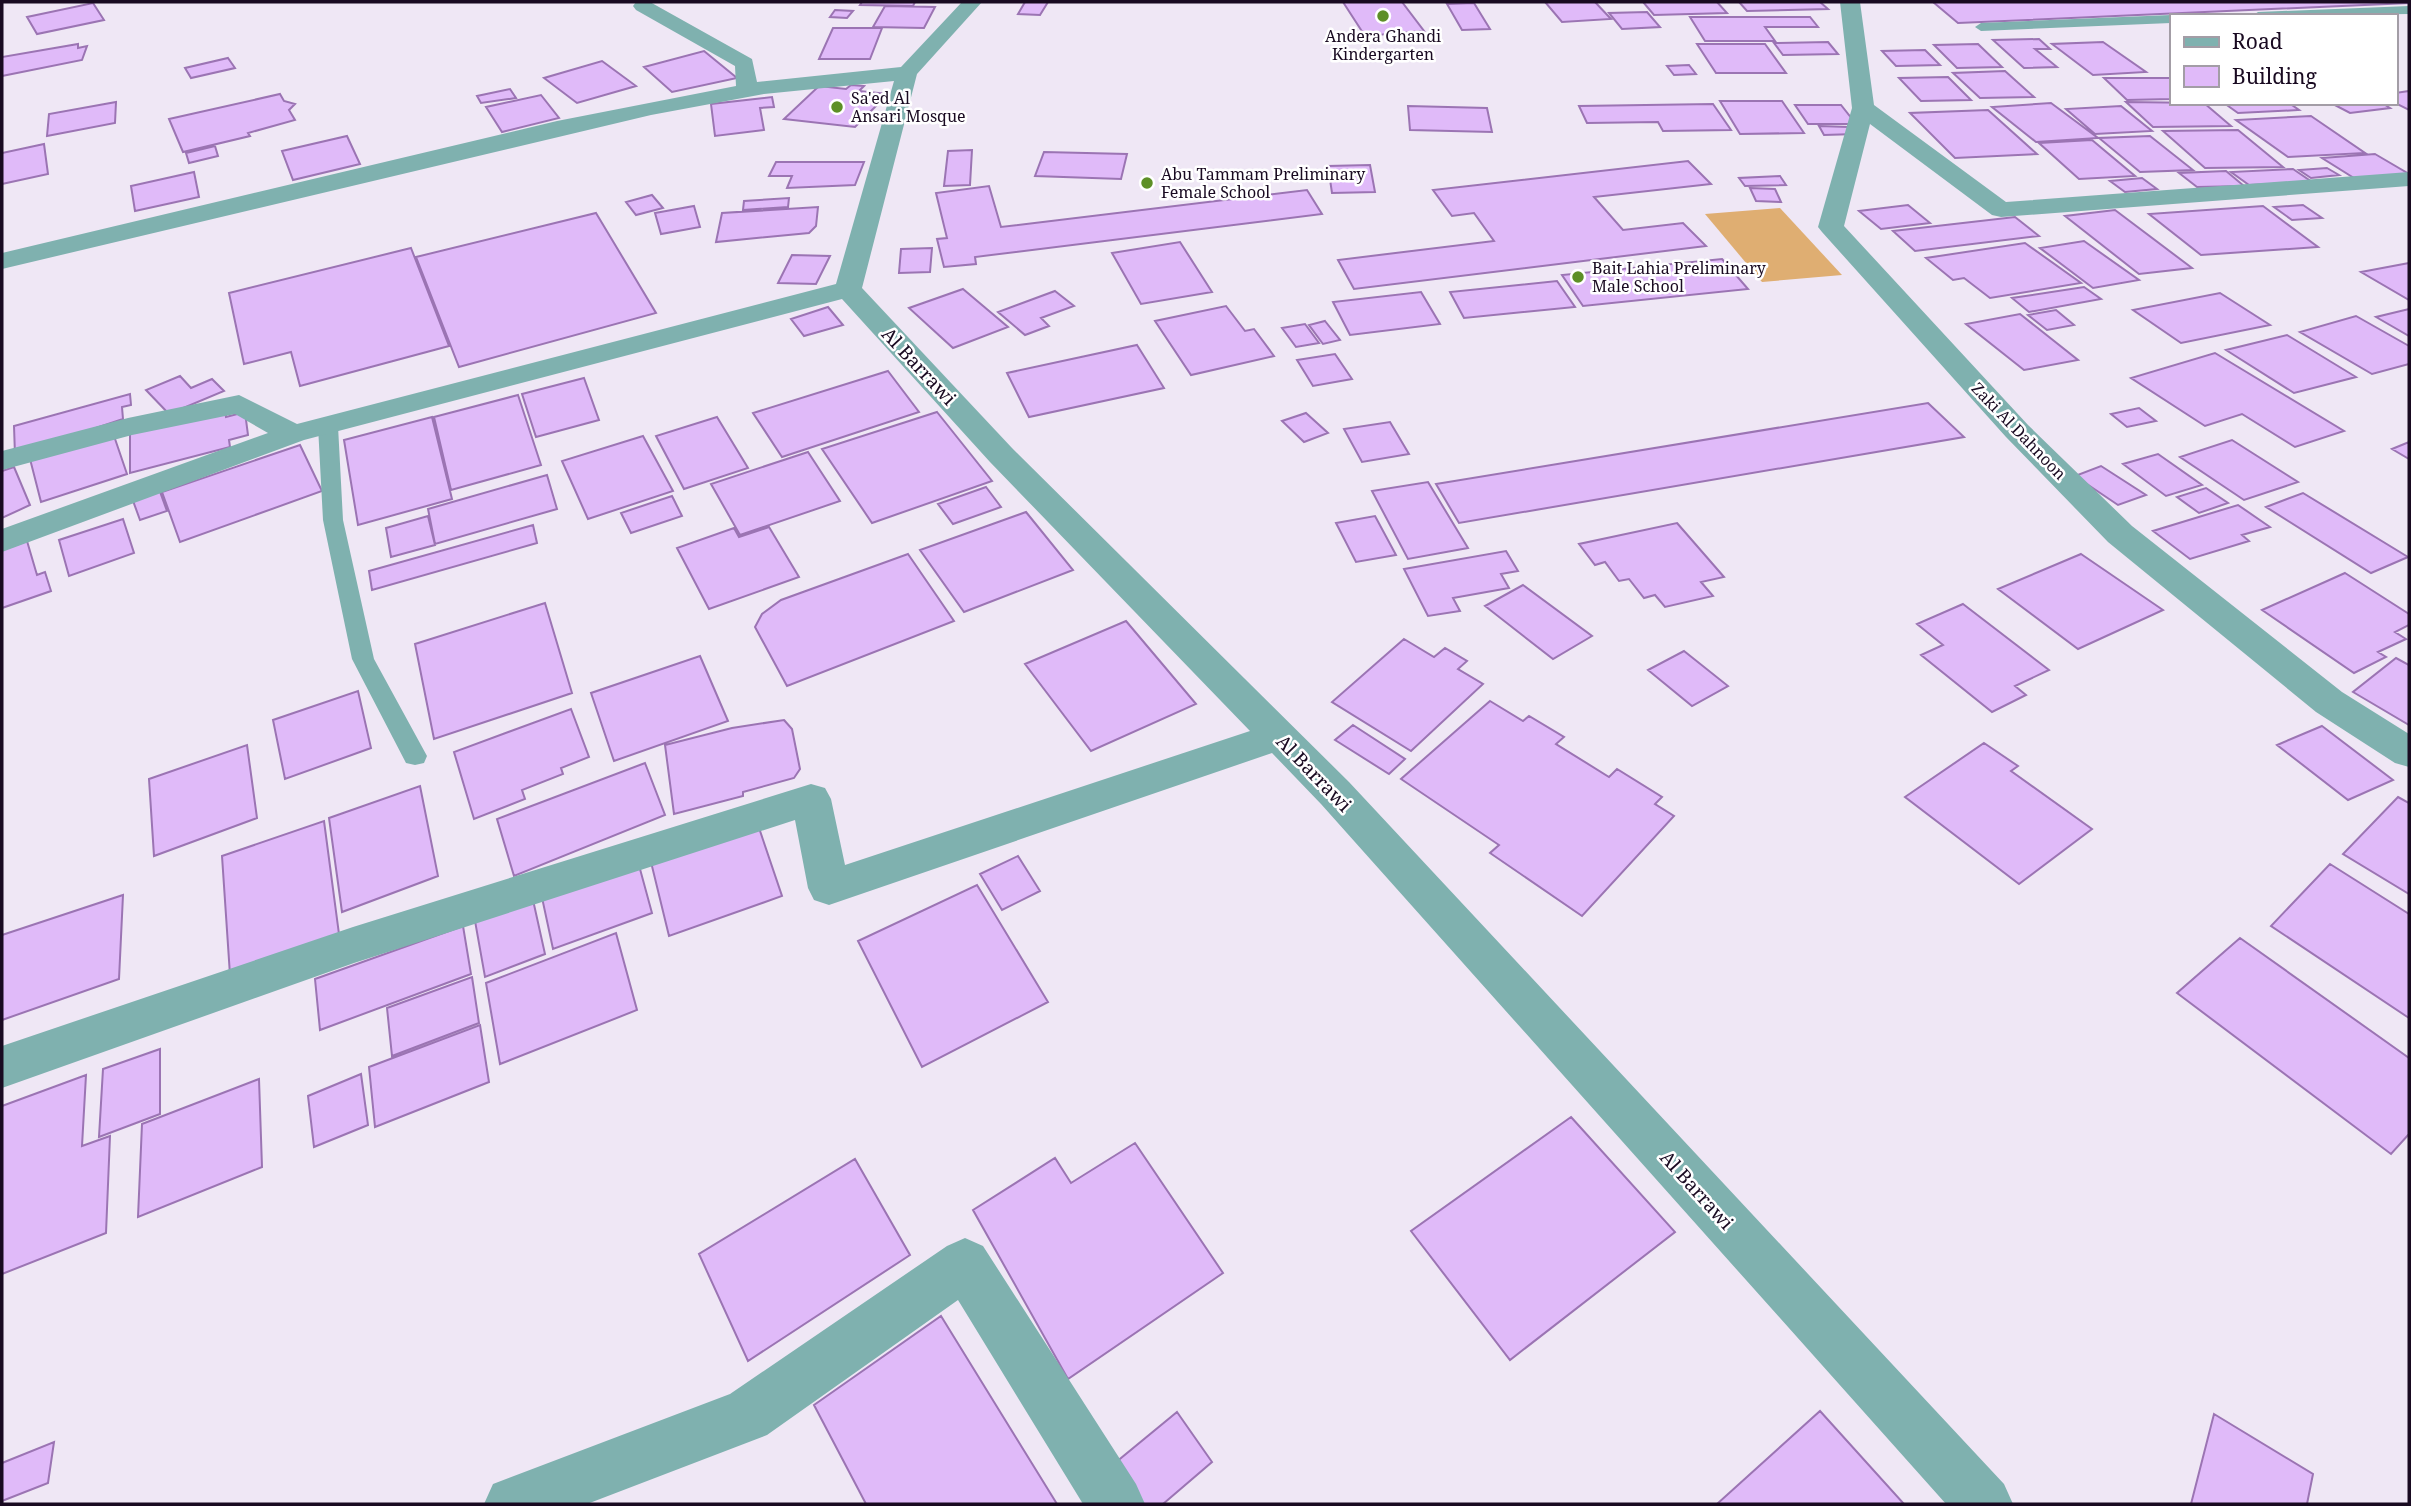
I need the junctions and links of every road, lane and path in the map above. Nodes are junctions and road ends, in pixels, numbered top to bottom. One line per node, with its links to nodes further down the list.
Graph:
1 (972, 2): 8 (street)
2 (1850, 2): 10 (street, Zaki Al Dahnoon)
3 (643, 6): 9 (street)
4 (2409, 10): 5 (lane)
5 (2308, 14)
6 (2170, 19): 7 (lane)
7 (1981, 27)
8 (907, 73): 9 (street); 13 (street)
9 (747, 90): 12 (street)
10 (1863, 108): 11 (street); 19 (street, Zaki Al Dahnoon)
11 (2409, 179)
12 (2, 261)
13 (848, 289): 14 (street); 18 (street, Al Barrawi)
14 (328, 426): 15 (street); 20 (lane)
15 (293, 434): 16 (street); 17 (street)
16 (2, 461)
17 (2, 541)
18 (1278, 736): 21 (street); 24 (street, Al Barrawi)
19 (2409, 753)
20 (415, 756)
21 (2, 1067)
22 (513, 1504): 23 (street)
23 (1116, 1504)
24 (1984, 1504)

